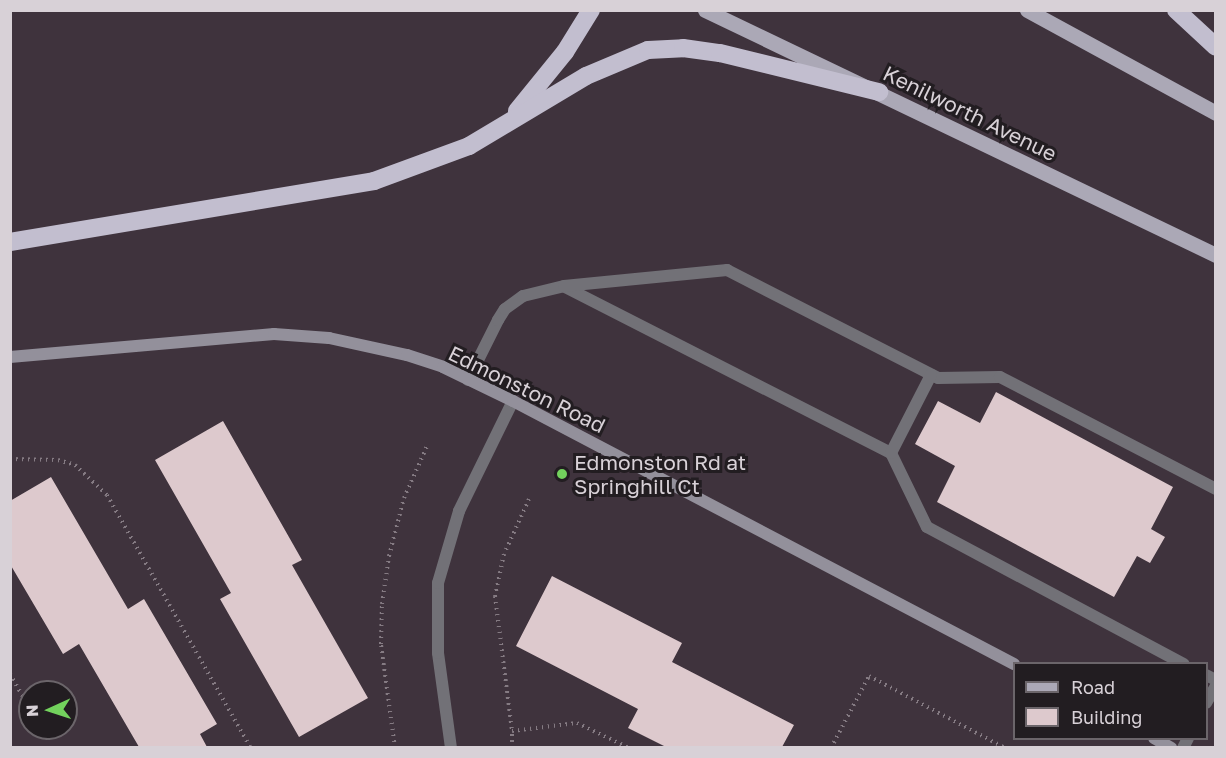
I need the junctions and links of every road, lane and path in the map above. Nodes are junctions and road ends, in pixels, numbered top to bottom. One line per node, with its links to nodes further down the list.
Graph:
1 (591, 10): 8 (highway)
2 (705, 10): 6 (main road, Kenilworth Avenue)
3 (1028, 10): 7 (main road)
4 (1176, 10): 5 (highway)
5 (1215, 47)
6 (879, 92): 8 (highway); 10 (main road, Kenilworth Avenue)
7 (1215, 113)
8 (508, 122): 9 (highway)
9 (10, 242)
10 (1215, 255)
11 (564, 286): 13 (street); 14 (street); 17 (street)
12 (10, 357): 14 (street, Edmonston Road)
13 (931, 375): 17 (street); 19 (street)
14 (468, 380): 15 (street, Edmonston Road)
15 (513, 401): 22 (street, Edmonston Road); 30 (street)
16 (427, 446): 29 (path)
17 (891, 453): 21 (street)
18 (10, 459): 28 (path)
19 (1215, 489)
20 (529, 499): 25 (path)
21 (1182, 662)
22 (1013, 663)
23 (10, 674): 24 (path)
24 (18, 688)
25 (512, 731): 31 (path); 32 (path)
26 (48, 740): 27 (path)
27 (50, 743)
28 (251, 747)
29 (395, 747)
30 (452, 747)
31 (512, 747)
32 (629, 747)
33 (831, 747): 34 (path)
34 (1005, 747)

